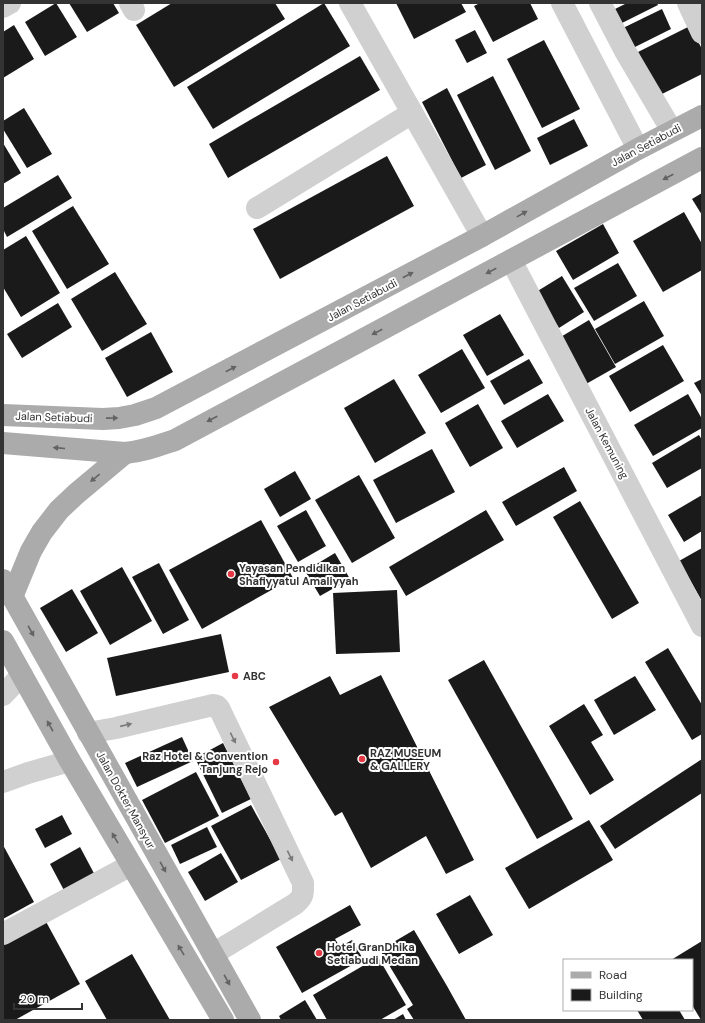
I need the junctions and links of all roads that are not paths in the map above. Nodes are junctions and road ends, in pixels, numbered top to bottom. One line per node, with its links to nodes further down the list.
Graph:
1 (10, 3): 6 (street)
2 (350, 3): 8 (street)
3 (562, 3): 11 (street)
4 (600, 3): 10 (street)
5 (688, 3): 7 (street)
6 (3, 7)
7 (702, 34)
8 (412, 113): 13 (street); 14 (street)
9 (702, 116): 10 (main road, Jalan Setiabudi)
10 (672, 131): 11 (main road, Jalan Setiabudi)
11 (638, 149): 14 (main road, Jalan Setiabudi, one-way to 11)
12 (702, 158): 15 (main road, one-way to 15)
13 (257, 208)
14 (482, 236): 16 (main road, Jalan Setiabudi, one-way to 14)
15 (511, 260): 18 (main road, one-way to 18); 20 (street, Jalan Kemuning)
16 (3, 415)
17 (3, 443): 18 (main road, one-way to 17)
18 (126, 453): 19 (main road, one-way to 19)
19 (8, 589): 23 (main road, Jalan Dokter Mansyur, one-way to 23)
20 (702, 626)
21 (10, 660): 22 (street); 24 (main road, one-way to 21)
22 (3, 695)
23 (88, 733): 28 (main road, Jalan Dokter Mansyur, one-way to 28); 28 (street, one-way to 28)
24 (70, 761): 25 (street); 26 (main road, one-way to 24)
25 (3, 782)
26 (131, 865): 27 (street); 29 (main road, one-way to 26)
27 (3, 934)
28 (212, 954): 30 (main road, Jalan Dokter Mansyur, one-way to 30)
29 (223, 1020)
30 (250, 1020)

